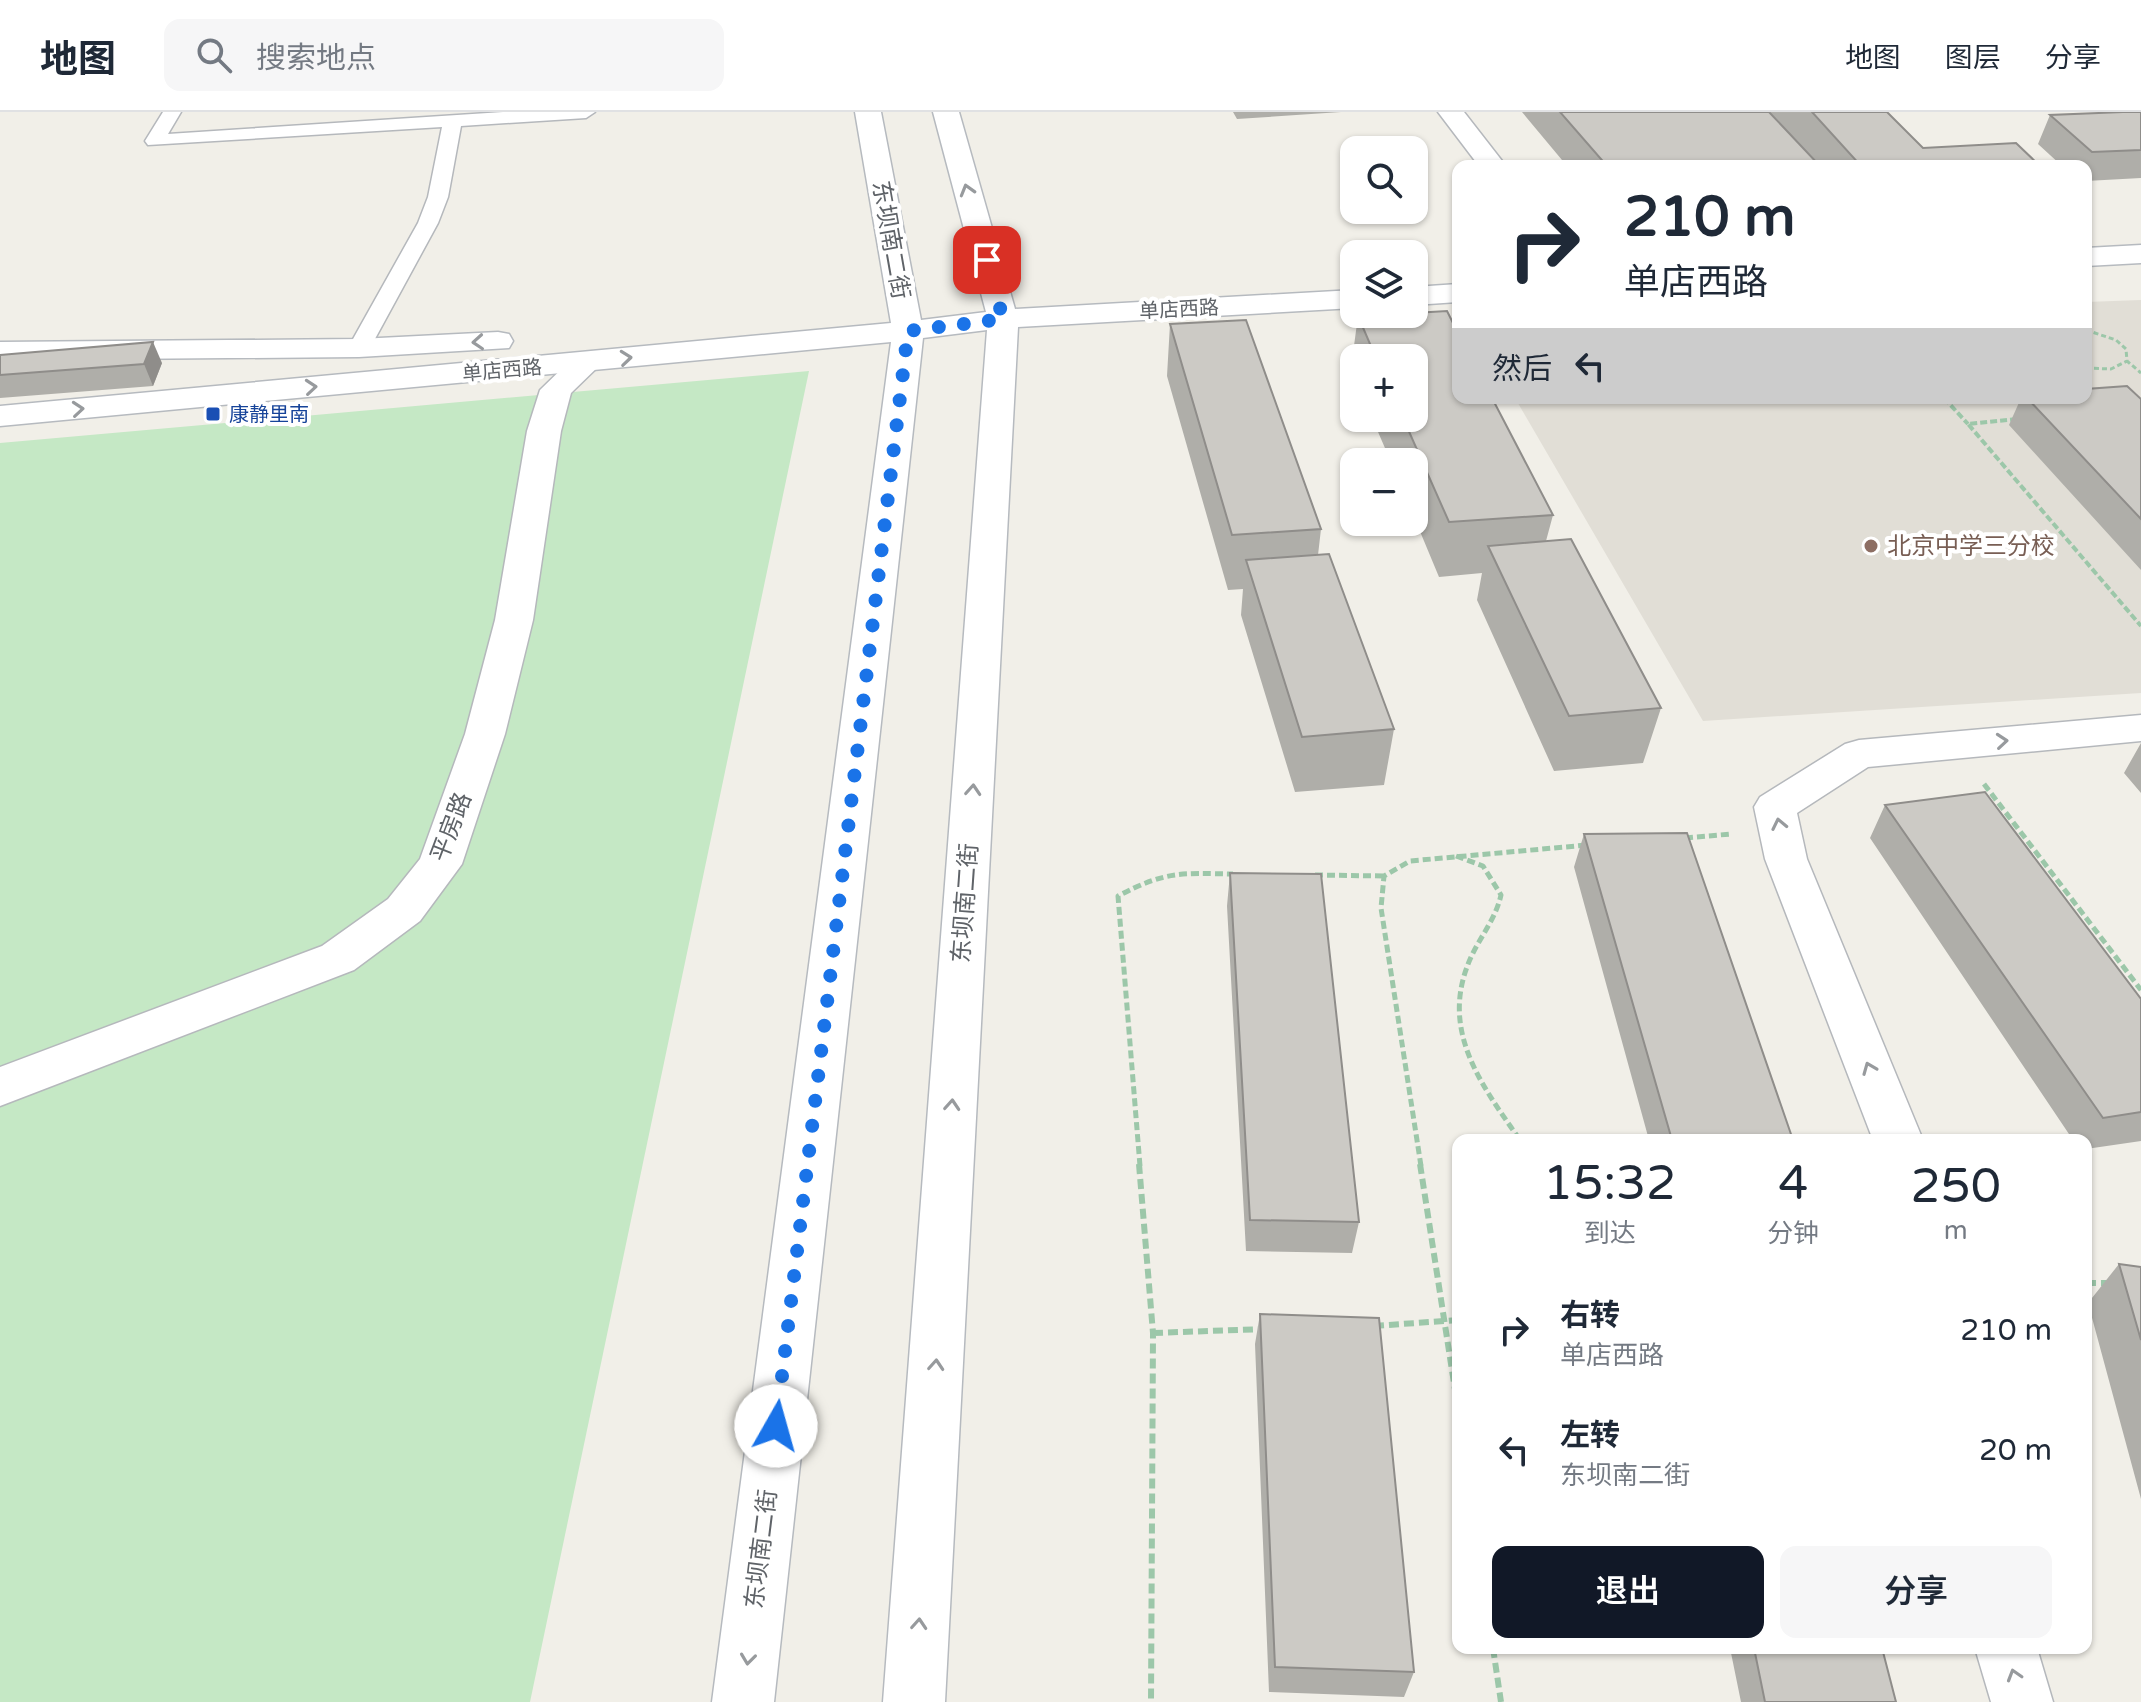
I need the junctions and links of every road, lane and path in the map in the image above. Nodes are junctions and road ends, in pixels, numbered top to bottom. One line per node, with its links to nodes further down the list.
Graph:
1 (172, 112): 6 (lane)
2 (586, 112): 6 (lane)
3 (868, 112): 14 (street, 东坝南二街)
4 (946, 112): 13 (street, 东坝南二街, one-way to 4)
5 (1451, 112): 7 (street)
6 (453, 121): 16 (lane)
7 (1488, 160)
8 (2141, 254): 9 (street)
9 (2092, 257)
10 (1452, 293): 11 (street)
11 (1428, 295)
12 (1340, 300): 13 (street, 单店西路)
13 (1003, 319): 14 (street, 单店西路); 51 (street, 东坝南二街, one-way to 13)
14 (906, 322): 16 (street, 单店西路, one-way to 16); 19 (street, 单店西路, one-way to 14); 50 (street, 东坝南二街, one-way to 50)
15 (2092, 332): 18 (path)
16 (359, 348): 17 (street, 单店西路)
17 (0, 351)
18 (2127, 361): 20 (path); 21 (path)
19 (587, 362): 23 (street, 单店西路, one-way to 19); 37 (street, 平房路)
20 (2092, 368)
21 (2141, 373)
22 (1950, 404): 25 (path)
23 (0, 416)
24 (2031, 418): 25 (path)
25 (1968, 424): 26 (path)
26 (2141, 626)
27 (2141, 728): 28 (street, one-way to 27)
28 (1954, 745): 29 (street, one-way to 28); 36 (path)
29 (1780, 831): 30 (path); 39 (street, one-way to 29)
30 (1671, 839)
31 (1594, 844): 32 (path)
32 (1454, 855): 35 (path); 38 (path)
33 (1240, 874): 46 (path)
34 (1304, 875): 35 (path)
35 (1384, 876): 43 (path)
36 (2141, 990)
37 (0, 1087)
38 (1516, 1134)
39 (1896, 1134)
40 (2092, 1283): 41 (path)
41 (2114, 1283)
42 (1452, 1321): 43 (path)
43 (1445, 1323): 44 (path); 47 (path)
44 (1368, 1326)
45 (1276, 1329): 46 (path)
46 (1153, 1333): 52 (path)
47 (1452, 1369)
48 (1494, 1654): 53 (path)
49 (2008, 1654): 54 (street, one-way to 49)
50 (743, 1702)
51 (914, 1702)
52 (1151, 1702)
53 (1501, 1702)
54 (2022, 1702)

